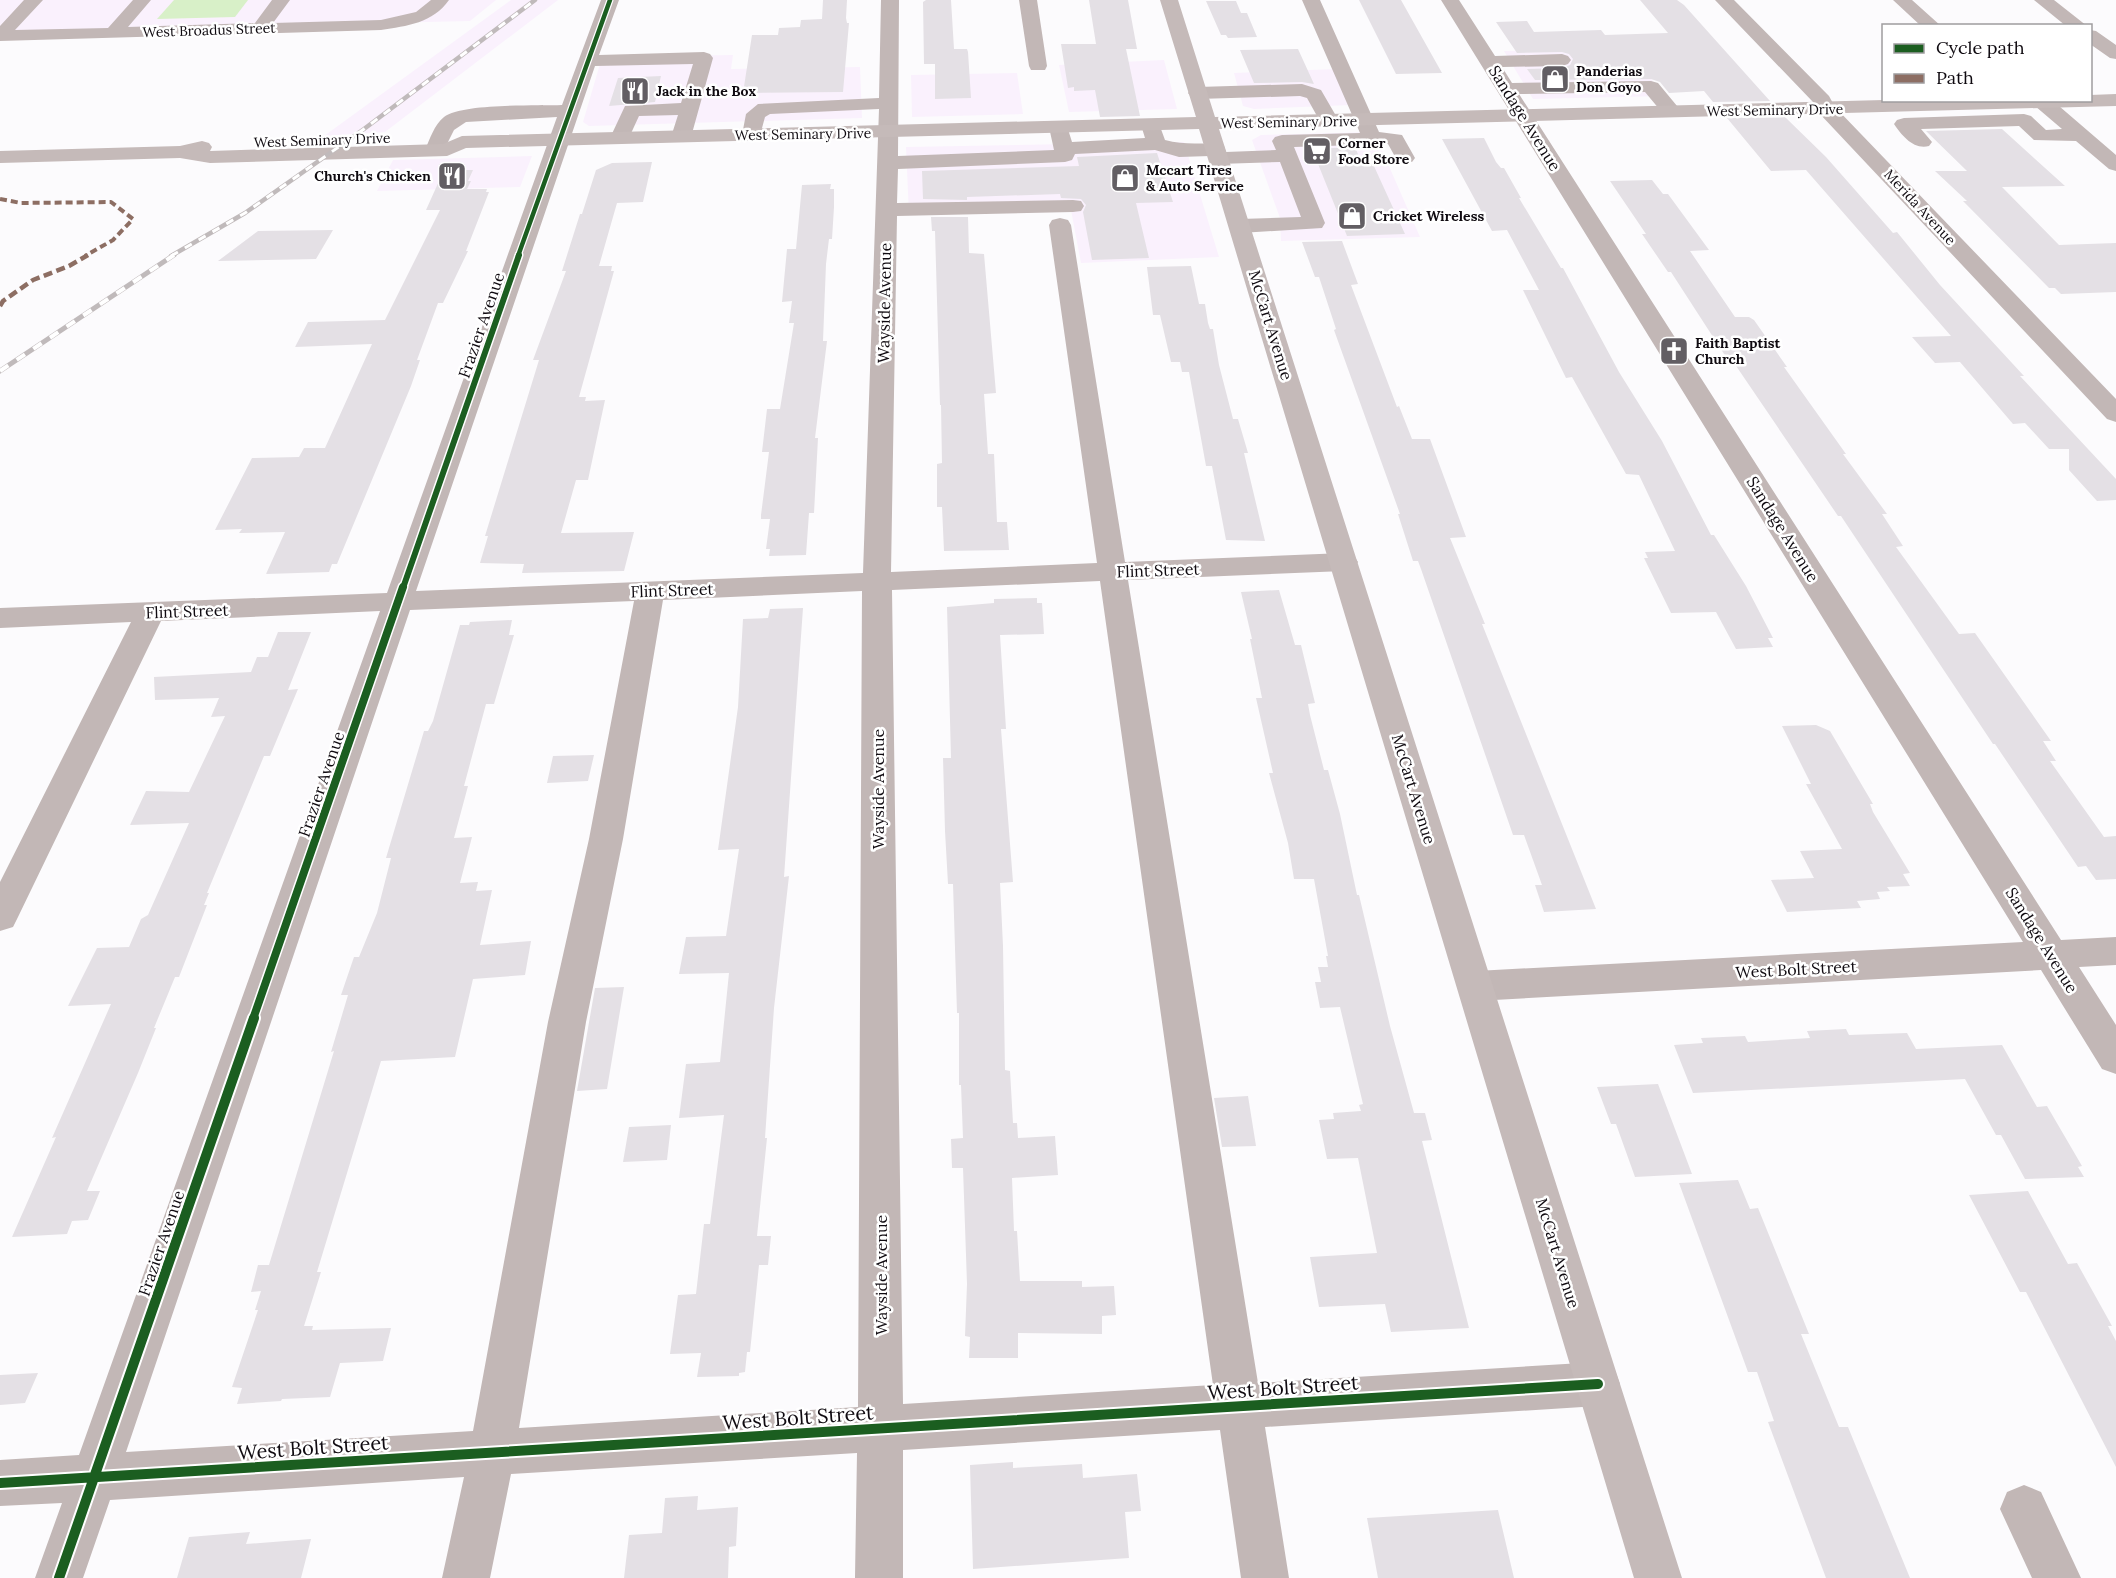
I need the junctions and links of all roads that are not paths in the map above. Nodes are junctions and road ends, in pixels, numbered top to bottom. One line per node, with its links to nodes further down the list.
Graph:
1 (35, 0): 14 (street); 19 (street)
2 (142, 0): 18 (street)
3 (281, 0): 17 (street)
4 (440, 0): 17 (street, West Broadus Street)
5 (610, 0): 23 (street, Frazier Avenue)
6 (890, 0): 46 (street, Wayside Avenue)
7 (1028, 0): 25 (street)
8 (1169, 0): 28 (main road, McCart Avenue)
9 (1311, 0): 45 (street)
10 (1450, 0): 24 (street, Sandage Avenue)
11 (1724, 0): 35 (street, Merida Avenue)
12 (1902, 0): 15 (street)
13 (2043, 0): 16 (street)
14 (6, 3)
15 (1930, 24)
16 (2075, 24)
17 (260, 29): 18 (street, West Broadus Street)
18 (113, 33): 19 (street, West Broadus Street)
19 (0, 36)
20 (2092, 36): 21 (street)
21 (2116, 54)
22 (1563, 60): 24 (street)
23 (588, 61): 34 (street); 42 (street, Frazier Avenue)
24 (1489, 62): 26 (street, Sandage Avenue)
25 (1038, 66)
26 (1507, 89): 36 (street); 37 (street, Sandage Avenue)
27 (1256, 91): 28 (street); 38 (street); 49 (street)
28 (1198, 93): 40 (main road, McCart Avenue)
29 (2116, 100): 30 (main road, West Seminary Drive)
30 (2092, 101)
31 (2028, 102): 32 (main road, West Seminary Drive); 50 (street)
32 (1985, 104): 33 (main road, West Seminary Drive); 39 (street)
33 (1887, 107): 35 (main road, West Seminary Drive); 41 (street)
34 (689, 109): 51 (street); 52 (street)
35 (1826, 109): 36 (main road, West Seminary Drive); 64 (street, Merida Avenue)
36 (1672, 112): 37 (main road, West Seminary Drive)
37 (1524, 116): 45 (main road, West Seminary Drive); 74 (street, Sandage Avenue)
38 (1329, 121): 45 (main road, West Seminary Drive); 49 (main road, West Seminary Drive)
39 (2004, 121): 41 (street); 50 (street)
40 (1209, 123): 48 (main road, West Seminary Drive); 49 (main road, West Seminary Drive); 58 (main road, McCart Avenue)
41 (1904, 124): 53 (street)
42 (564, 126): 52 (main road, West Seminary Drive); 54 (main road, West Seminary Drive); 54 (street); 69 (street, Frazier Avenue)
43 (1100, 126): 44 (main road, West Seminary Drive); 48 (main road, West Seminary Drive); 55 (street)
44 (1059, 127): 46 (main road, West Seminary Drive); 56 (street)
45 (1368, 129): 49 (street); 60 (street)
46 (889, 133): 47 (main road, West Seminary Drive); 47 (street); 56 (street); 62 (street, Wayside Avenue)
47 (752, 135): 51 (main road, West Seminary Drive)
48 (1153, 135): 55 (street); 58 (street)
49 (1279, 135): 58 (street); 63 (street)
50 (2080, 135): 57 (street)
51 (681, 137): 52 (main road, West Seminary Drive)
52 (620, 138)
53 (1922, 142)
54 (438, 144): 59 (main road, West Seminary Drive)
55 (1105, 146): 56 (street)
56 (1063, 148)
57 (2107, 149): 61 (street)
58 (1218, 154): 63 (main road, McCart Avenue)
59 (0, 157)
60 (1405, 158)
61 (2116, 165)
62 (887, 210): 66 (street); 67 (street, Wayside Avenue)
63 (1240, 226): 65 (main road, McCart Avenue)
64 (2116, 414)
65 (1344, 562): 66 (street, Flint Street); 75 (main road, McCart Avenue)
66 (1111, 572): 67 (street, Flint Street); 78 (street)
67 (877, 582): 68 (street, Flint Street); 79 (street, Wayside Avenue)
68 (650, 591): 69 (street, Flint Street); 80 (street)
69 (400, 602): 70 (street, Flint Street); 81 (street, Frazier Avenue)
70 (151, 612): 71 (street, Flint Street); 72 (street)
71 (0, 618)
72 (0, 917)
73 (2116, 951): 74 (street, West Bolt Street)
74 (2051, 954): 75 (street, West Bolt Street); 76 (street, Sandage Avenue)
75 (1476, 986): 77 (main road, McCart Avenue)
76 (2116, 1058)
77 (1598, 1384): 78 (street, West Bolt Street); 88 (main road, McCart Avenue)
78 (1239, 1407): 79 (street, West Bolt Street); 87 (street)
79 (881, 1429): 80 (street, West Bolt Street); 86 (street, Wayside Avenue)
80 (492, 1453): 81 (street, West Bolt Street); 85 (street)
81 (93, 1477): 82 (street, West Bolt Street); 84 (street, Frazier Avenue)
82 (0, 1483)
83 (2024, 1509): 89 (street)
84 (59, 1578)
85 (466, 1578)
86 (879, 1578)
87 (1265, 1578)
88 (1658, 1578)
89 (2057, 1578)

